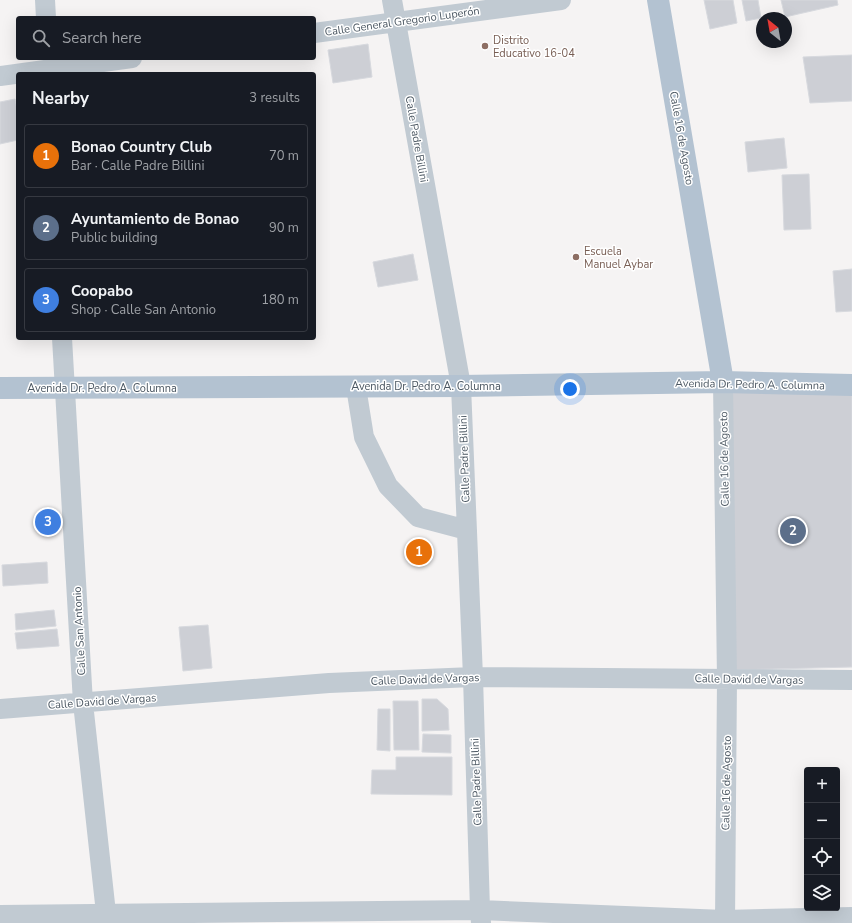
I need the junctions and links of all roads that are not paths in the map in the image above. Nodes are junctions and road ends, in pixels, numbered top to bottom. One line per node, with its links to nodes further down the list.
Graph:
1 (45, 0): 5 (street)
2 (392, 0): 6 (street, Calle Padre Billini)
3 (561, 0): 6 (street, Calle General Gregorio Luperón)
4 (658, 0): 14 (main road, Calle 16 de Agosto)
5 (46, 16)
6 (396, 21): 7 (street, Calle General Gregorio Luperón); 16 (street, Calle Padre Billini)
7 (316, 33)
8 (114, 60): 9 (street)
9 (49, 67): 10 (street)
10 (22, 72)
11 (16, 73): 12 (street)
12 (0, 76)
13 (62, 340): 19 (street, Calle San Antonio)
14 (723, 382): 15 (main road, Avenida Dr. Pedro A. Columna); 16 (main road, Avenida Dr. Pedro A. Columna); 22 (street, Calle 16 de Agosto)
15 (852, 385)
16 (461, 386): 17 (main road, Avenida Dr. Pedro A. Columna); 20 (street, Calle Padre Billini)
17 (356, 387): 19 (main road, Avenida Dr. Pedro A. Columna); 20 (street)
18 (0, 388): 19 (main road, Avenida Dr. Pedro A. Columna)
19 (65, 388): 24 (street, Calle San Antonio)
20 (467, 530): 21 (street, Calle Padre Billini)
21 (474, 677): 22 (street, Calle David de Vargas); 24 (street, Calle David de Vargas); 27 (street, Calle Padre Billini)
22 (727, 679): 23 (street, Calle David de Vargas); 30 (street, Calle 16 de Agosto)
23 (852, 680)
24 (82, 703): 25 (street, Calle David de Vargas); 29 (street, Calle San Antonio)
25 (0, 709)
26 (0, 915): 29 (street)
27 (480, 917): 29 (street); 30 (street)
28 (852, 917): 30 (street)
29 (107, 918)
30 (724, 921)

